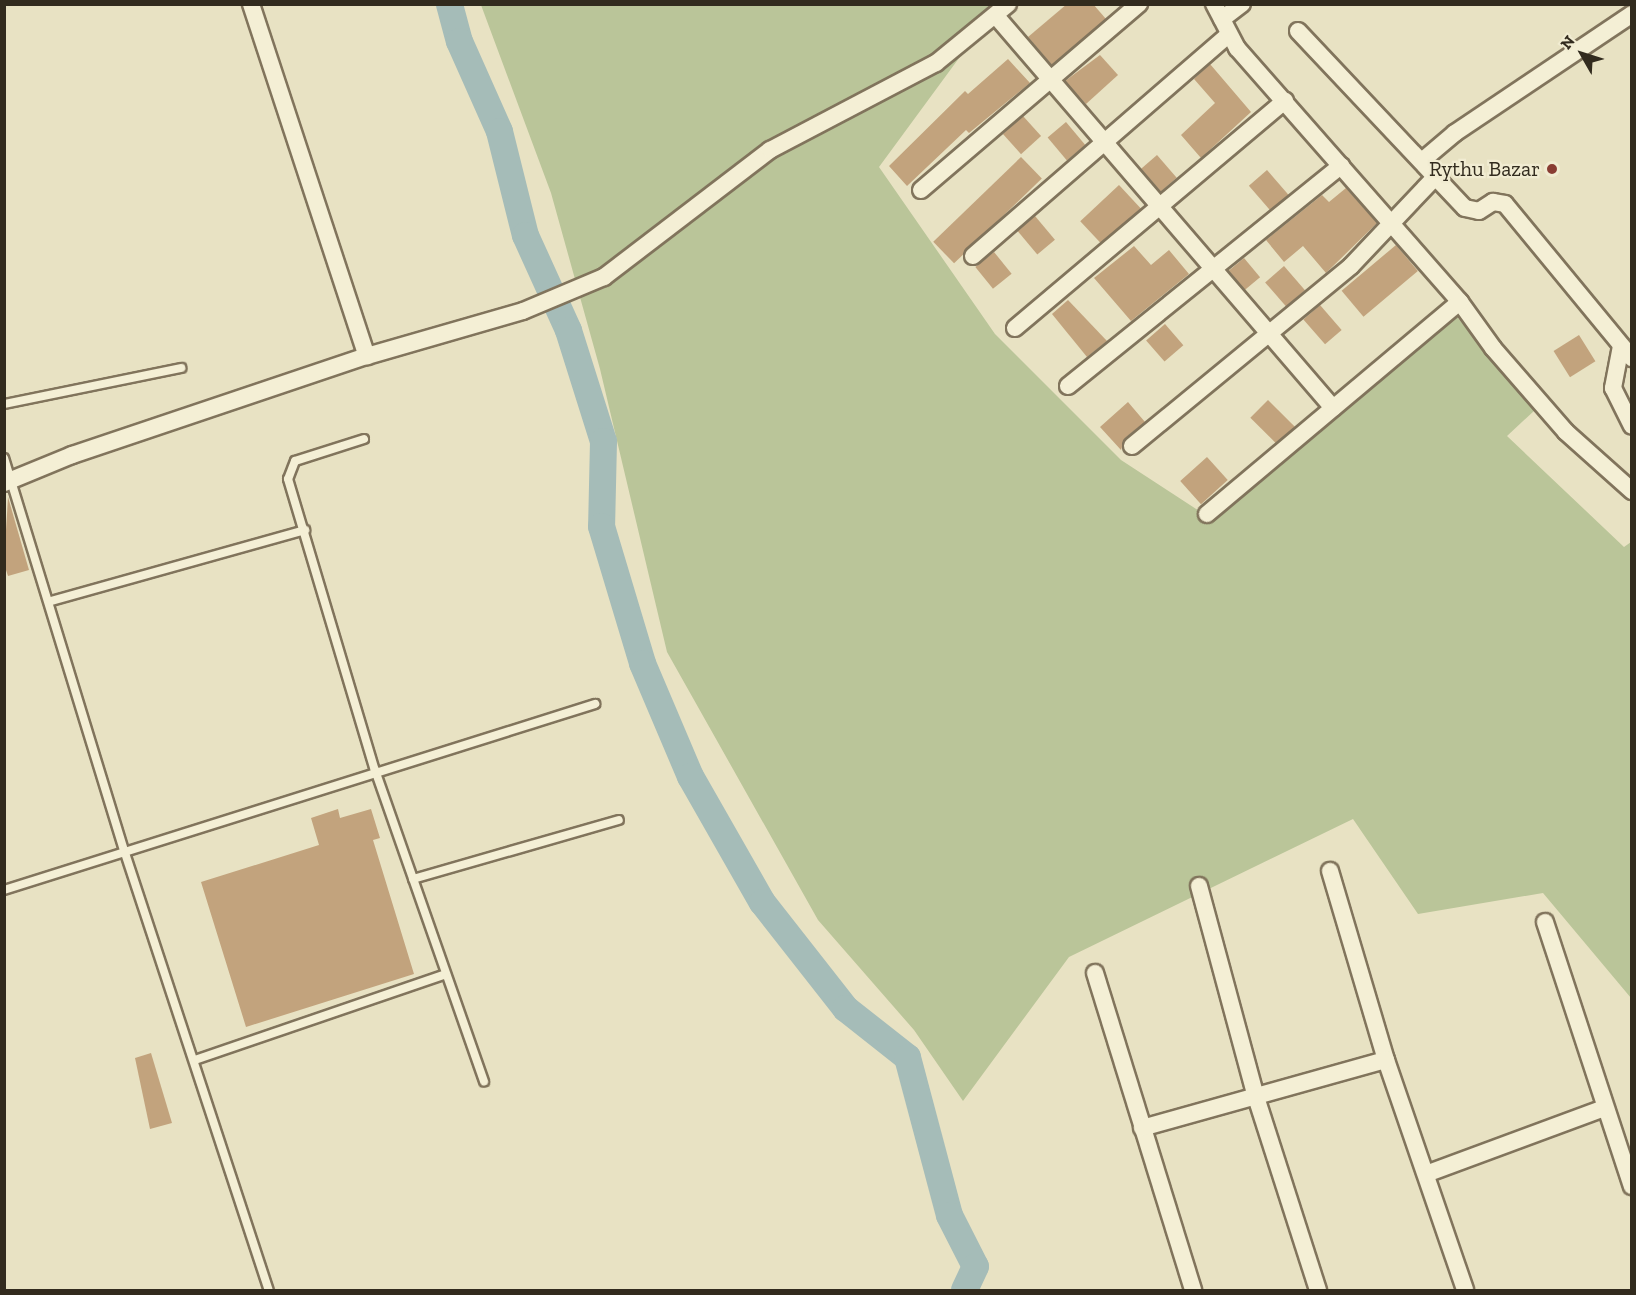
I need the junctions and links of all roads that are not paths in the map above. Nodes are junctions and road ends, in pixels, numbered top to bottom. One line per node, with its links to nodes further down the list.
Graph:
1 (251, 4): 24 (street)
2 (1138, 4): 9 (street)
3 (1242, 4): 5 (street)
4 (1002, 10): 9 (street); 24 (street)
5 (1218, 12): 8 (street)
6 (1632, 14): 12 (street)
7 (1298, 31): 12 (street)
8 (1227, 36): 10 (street); 11 (street)
9 (1051, 80): 11 (street); 15 (street)
10 (1285, 101): 13 (street); 16 (street)
11 (1105, 144): 16 (street); 18 (street)
12 (1423, 160): 14 (street)
13 (1341, 166): 17 (street); 19 (street)
14 (1436, 176): 17 (street); 23 (street)
15 (921, 190)
16 (1161, 208): 19 (street); 21 (street)
17 (1392, 226): 20 (street); 22 (street)
18 (974, 256)
19 (1214, 269): 22 (street); 26 (street)
20 (1460, 302): 28 (street); 34 (street)
21 (1015, 328)
22 (1266, 331): 28 (street); 31 (street)
23 (1626, 352): 29 (street)
24 (367, 356): 33 (street)
25 (181, 368): 27 (lane)
26 (1068, 386)
27 (4, 404)
28 (1333, 408): 35 (street)
29 (1632, 426)
30 (364, 439): 36 (lane)
31 (1132, 446)
32 (4, 458): 33 (lane)
33 (8, 480): 37 (lane)
34 (1632, 491)
35 (1207, 514)
36 (304, 530): 37 (lane); 39 (lane)
37 (51, 601): 41 (lane)
38 (595, 704): 39 (lane)
39 (375, 770): 41 (lane); 43 (lane)
40 (619, 820): 43 (lane)
41 (125, 853): 45 (lane); 49 (lane)
42 (1330, 871): 50 (street)
43 (413, 879): 48 (lane)
44 (1199, 886): 52 (street)
45 (4, 890)
46 (1545, 922): 53 (street)
47 (1095, 973): 54 (street)
48 (446, 974): 49 (lane); 51 (lane)
49 (195, 1060): 57 (lane)
50 (1386, 1060): 52 (street); 55 (street)
51 (484, 1082)
52 (1256, 1098): 54 (street); 59 (street)
53 (1604, 1108): 55 (street); 56 (street)
54 (1142, 1128): 58 (street)
55 (1426, 1174): 60 (street)
56 (1632, 1186)
57 (269, 1290)
58 (1193, 1290)
59 (1318, 1290)
60 (1465, 1290)

